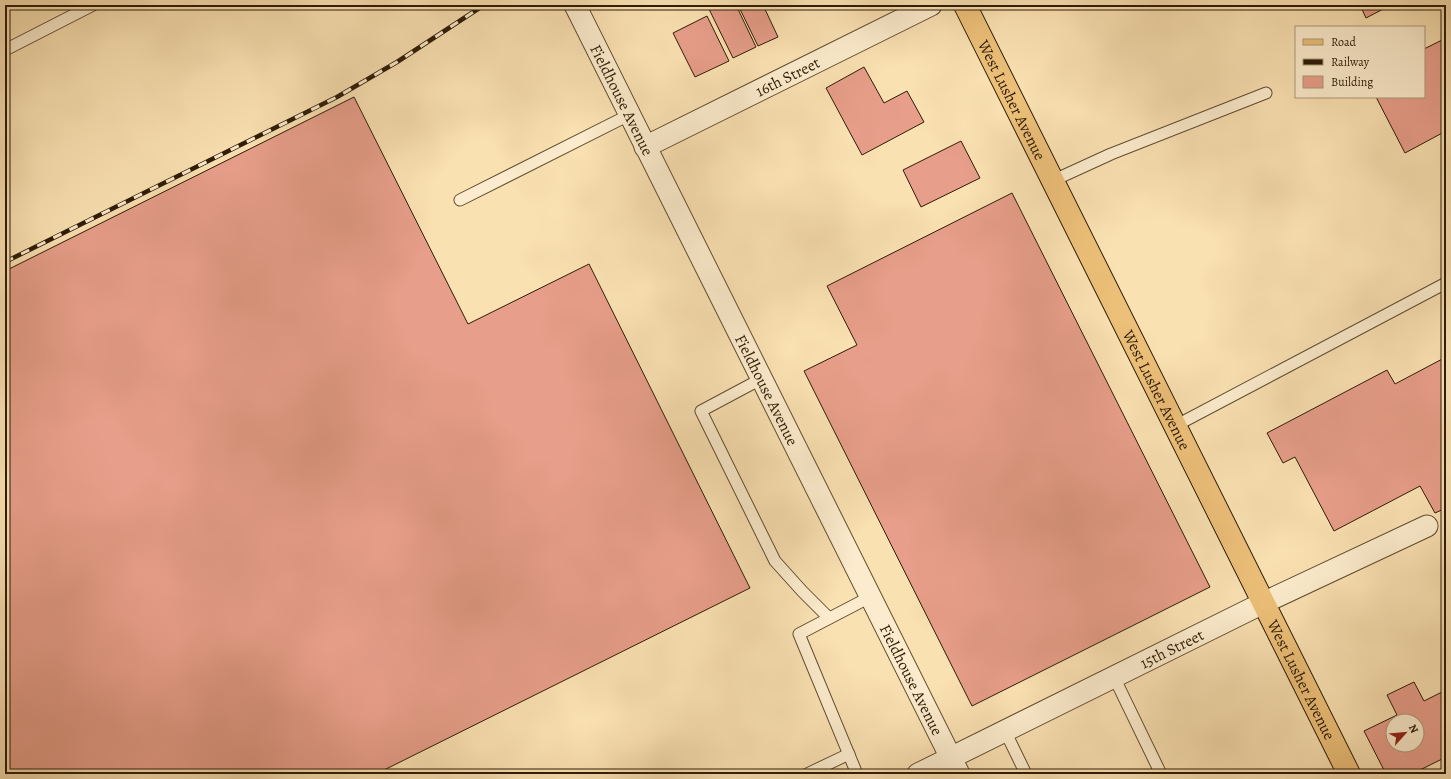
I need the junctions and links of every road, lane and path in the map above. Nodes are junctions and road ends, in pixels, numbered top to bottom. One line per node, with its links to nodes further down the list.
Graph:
1 (93, 5): 5 (lane)
2 (575, 5): 7 (street, Fieldhouse Avenue)
3 (930, 5): 8 (street, 16th Street)
4 (965, 5): 9 (main road, West Lusher Avenue)
5 (5, 50)
6 (1266, 93): 9 (lane)
7 (629, 115): 8 (street, Fieldhouse Avenue); 10 (lane)
8 (645, 147): 12 (street, Fieldhouse Avenue)
9 (1052, 181): 13 (main road, West Lusher Avenue)
10 (460, 200)
11 (1446, 283): 13 (lane)
12 (761, 379): 15 (street, Fieldhouse Avenue); 17 (lane)
13 (1175, 426): 16 (main road, West Lusher Avenue)
14 (1427, 526): 16 (street, 15th Street)
15 (870, 597): 17 (lane); 21 (street, Fieldhouse Avenue)
16 (1264, 603): 18 (street, 15th Street); 27 (main road, West Lusher Avenue)
17 (829, 618): 20 (lane)
18 (1114, 677): 19 (street, 15th Street); 26 (lane)
19 (1005, 731): 21 (street, 15th Street); 25 (lane)
20 (849, 754): 22 (lane); 23 (lane)
21 (955, 766): 24 (street, 15th Street)
22 (807, 774)
23 (857, 774)
24 (918, 774)
25 (1026, 774)
26 (1161, 774)
27 (1348, 774)

